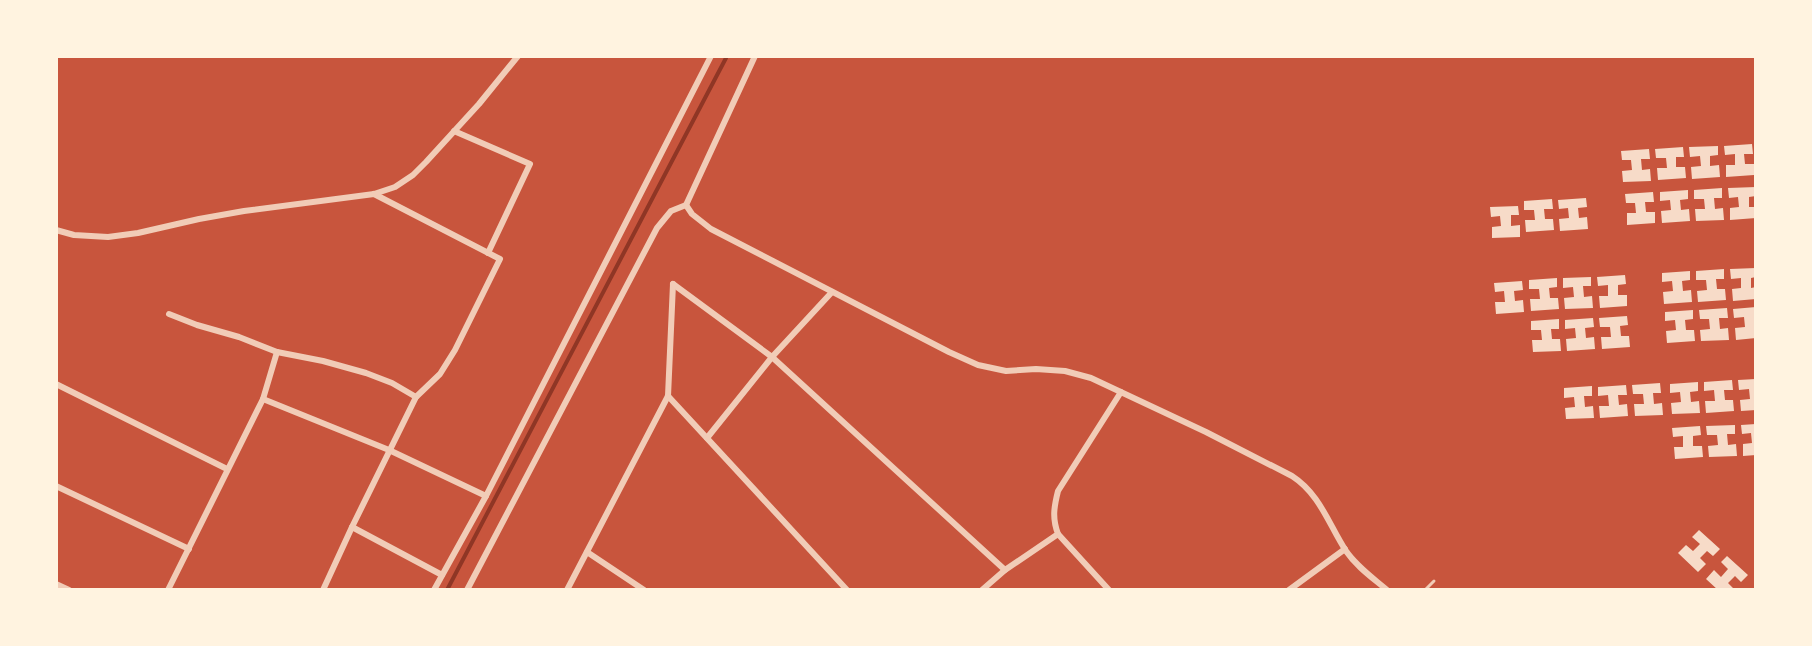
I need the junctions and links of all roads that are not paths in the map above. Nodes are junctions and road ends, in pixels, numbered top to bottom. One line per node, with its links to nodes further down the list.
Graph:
1 (518, 56): 4 (street)
2 (711, 56): 22 (street)
3 (755, 56): 6 (street)
4 (454, 131): 5 (street); 8 (street)
5 (374, 194): 7 (street); 8 (street)
6 (686, 205): 9 (street); 36 (street)
7 (56, 230)
8 (488, 253): 16 (street)
9 (832, 292): 12 (street); 14 (street)
10 (169, 314): 11 (street)
11 (277, 352): 16 (street); 17 (street)
12 (772, 357): 15 (street); 18 (street); 28 (street)
13 (56, 384): 20 (street)
14 (1121, 392): 24 (street); 26 (street)
15 (668, 396): 18 (street); 27 (street)
16 (416, 397): 19 (street)
17 (263, 399): 19 (street); 20 (street)
18 (707, 438): 39 (street)
19 (389, 450): 22 (street); 23 (street)
20 (227, 469): 25 (street)
21 (56, 486): 25 (street)
22 (486, 496): 29 (street)
23 (352, 527): 29 (street); 34 (street)
24 (1058, 534): 28 (street); 41 (street)
25 (189, 549): 33 (street)
26 (1345, 549): 42 (street); 43 (street)
27 (587, 552): 37 (street); 38 (street)
28 (1005, 570): 40 (street)
29 (442, 575): 35 (street)
30 (1434, 581): 44 (lane)
31 (56, 584): 32 (street)
32 (69, 590)
33 (168, 590)
34 (323, 590)
35 (434, 590)
36 (467, 590)
37 (567, 590)
38 (644, 590)
39 (847, 590)
40 (982, 590)
41 (1109, 590)
42 (1289, 590)
43 (1387, 590)
44 (1425, 590)

